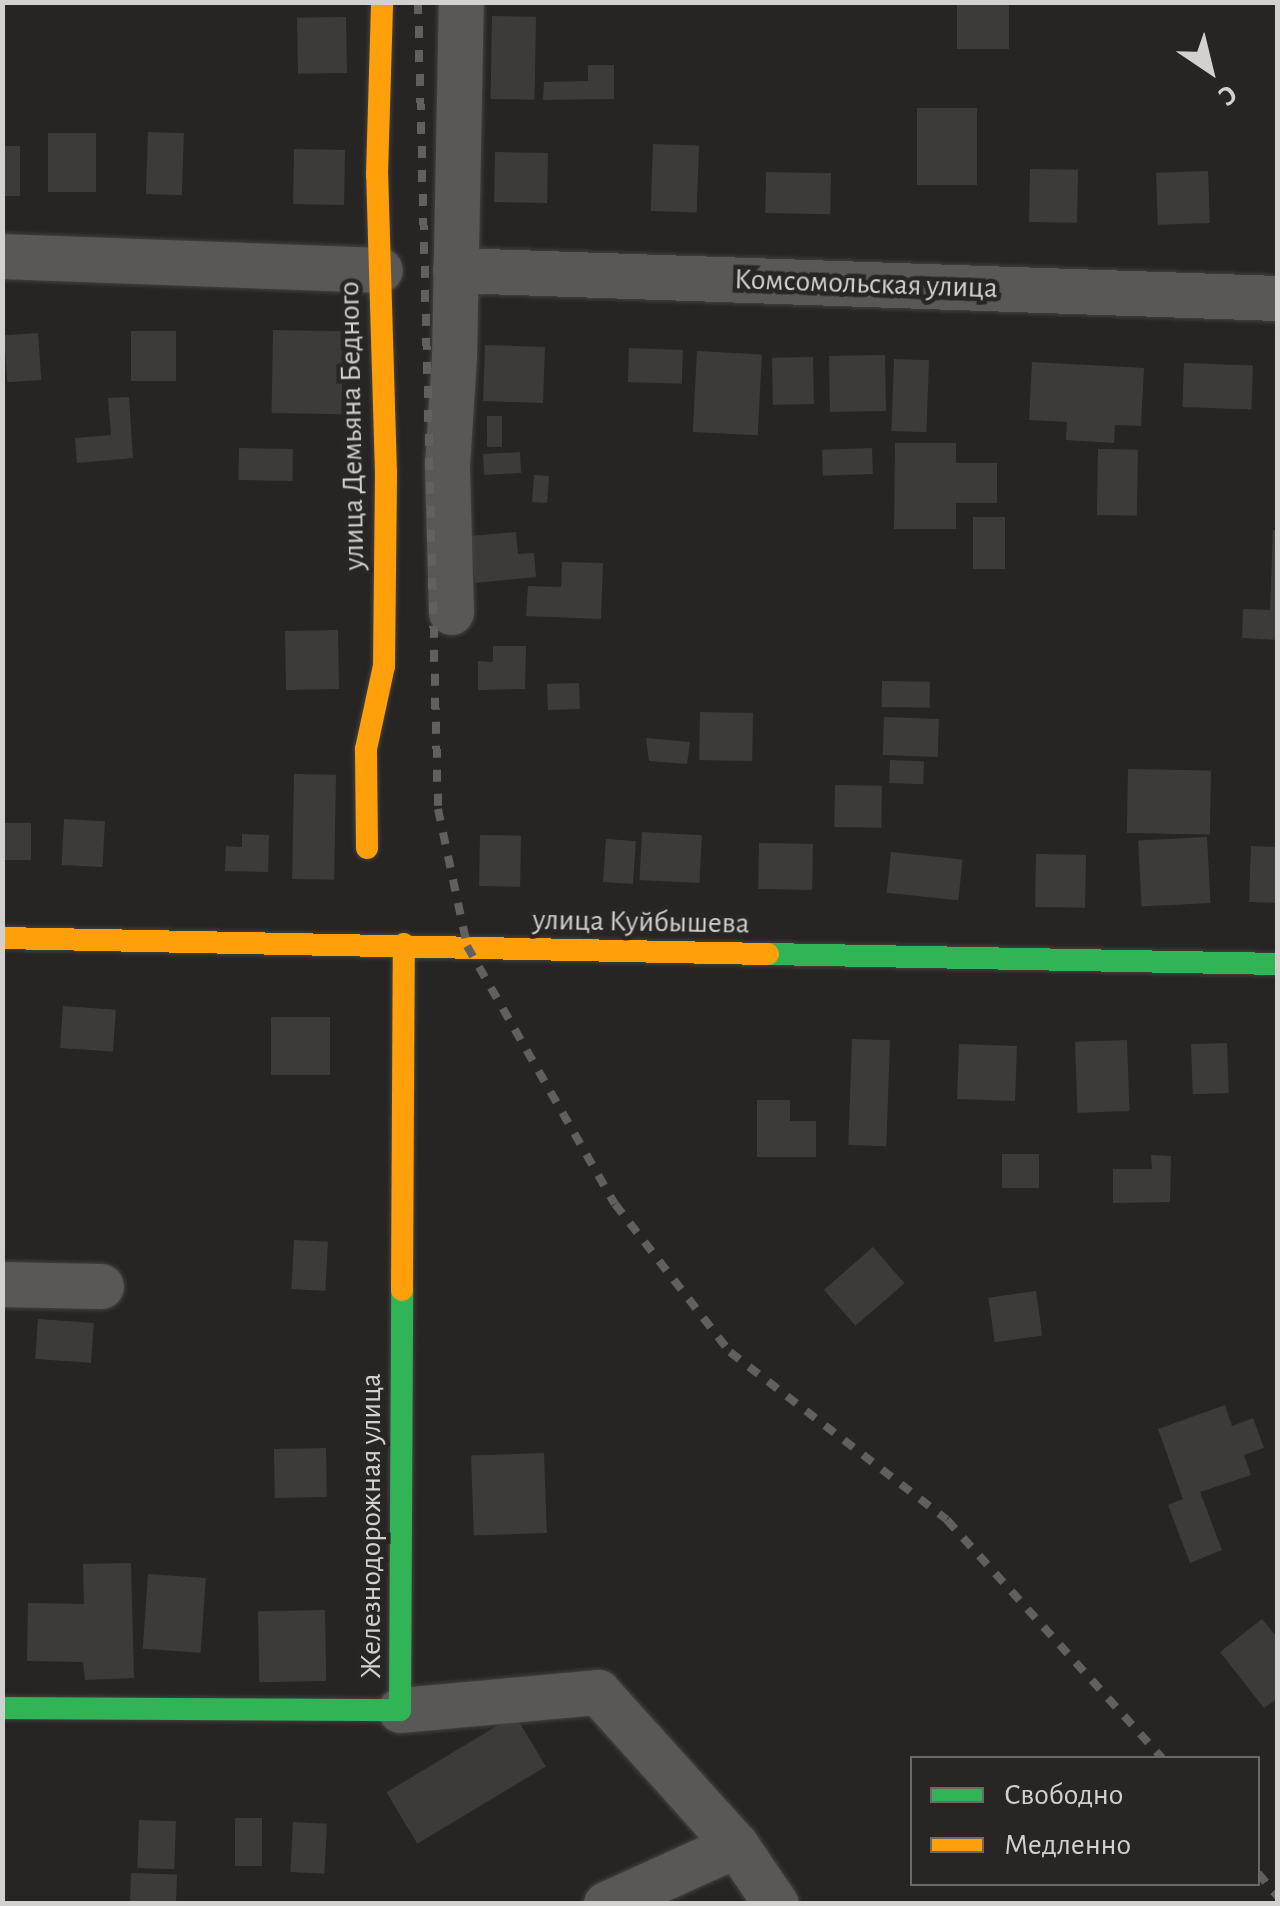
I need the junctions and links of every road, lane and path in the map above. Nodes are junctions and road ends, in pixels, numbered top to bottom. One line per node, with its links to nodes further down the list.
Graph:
1 (382, 2): 4 (street, улица Демьяна Бедного)
2 (461, 2): 5 (street)
3 (2, 256): 4 (street)
4 (380, 270): 8 (street, улица Демьяна Бедного)
5 (455, 270): 6 (street, Комсомольская улица); 7 (street)
6 (1278, 298)
7 (451, 612)
8 (367, 848)
9 (2, 938): 10 (street, улица Куйбышева)
10 (404, 944): 11 (street, улица Куйбышева); 15 (street, Железнодорожная улица)
11 (1278, 964)
12 (2, 1284): 13 (street)
13 (101, 1286)
14 (2, 1708): 15 (street, Железнодорожная улица)
15 (400, 1710): 16 (street)
16 (736, 1844): 17 (street); 18 (street)
17 (606, 1904)
18 (776, 1904)

